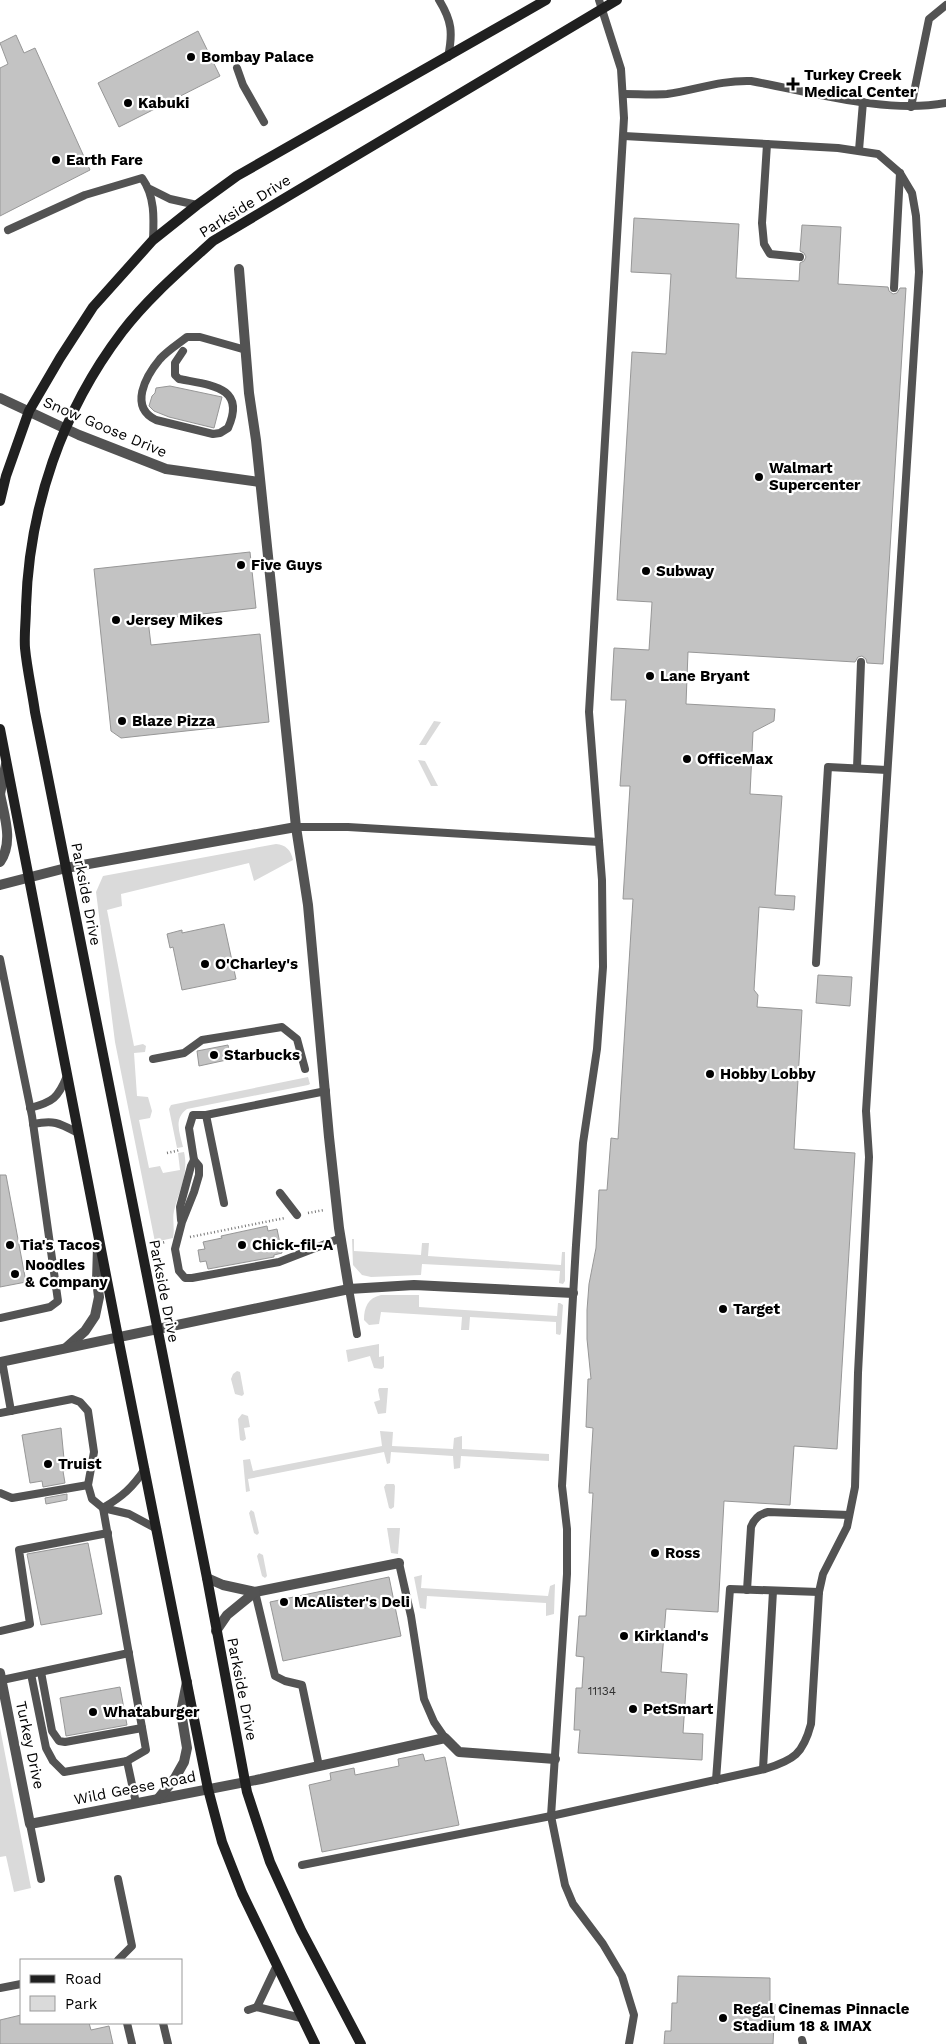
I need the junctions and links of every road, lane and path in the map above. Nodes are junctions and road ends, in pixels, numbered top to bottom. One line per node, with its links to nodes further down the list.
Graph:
1 (439, 0): 6 (lane)
2 (546, 0): 6 (street, Parkside Drive)
3 (617, 0): 4 (street, Parkside Drive)
4 (601, 4): 8 (lane); 28 (street, Parkside Drive)
5 (946, 5): 11 (lane)
6 (448, 57): 18 (street, Parkside Drive)
7 (237, 68): 12 (lane)
8 (624, 94): 9 (lane); 13 (lane)
9 (863, 102): 11 (lane); 15 (lane)
10 (946, 103): 11 (lane)
11 (911, 107)
12 (264, 122)
13 (624, 136): 14 (lane); 38 (lane)
14 (767, 144): 15 (lane); 21 (lane)
15 (859, 150): 16 (lane)
16 (900, 173): 23 (lane); 35 (lane)
17 (150, 189): 18 (lane); 19 (lane); 20 (lane)
18 (197, 205): 20 (street, Parkside Drive)
19 (8, 230)
20 (153, 240): 27 (street, Parkside Drive)
21 (800, 257)
22 (239, 269): 24 (street)
23 (894, 288)
24 (246, 350): 25 (lane); 29 (street)
25 (183, 351)
26 (0, 398): 27 (street, Snow Goose Drive)
27 (29, 411): 28 (street, Snow Goose Drive); 30 (street, Parkside Drive)
28 (65, 428): 29 (street, Snow Goose Drive); 40 (street, Parkside Drive)
29 (260, 482): 37 (street)
30 (0, 501)
31 (861, 662): 34 (lane)
32 (0, 729): 33 (street)
33 (6, 763): 36 (street); 41 (street)
34 (857, 768): 35 (lane); 44 (lane)
35 (886, 770): 75 (lane)
36 (0, 794): 39 (street)
37 (296, 827): 38 (lane); 40 (street); 48 (street)
38 (599, 842): 62 (lane)
39 (0, 862)
40 (66, 868): 41 (street); 64 (street, Parkside Drive)
41 (29, 878): 42 (street); 47 (street)
42 (0, 885)
43 (0, 959): 49 (lane)
44 (816, 963)
45 (153, 1059): 46 (lane)
46 (305, 1069)
47 (67, 1076): 49 (lane); 52 (street)
48 (326, 1091): 50 (lane); 55 (street)
49 (30, 1108): 51 (lane)
50 (206, 1115): 54 (lane); 59 (lane)
51 (33, 1124): 52 (lane); 63 (lane)
52 (78, 1133): 57 (street)
53 (280, 1193): 56 (lane)
54 (224, 1203)
55 (337, 1207): 56 (path); 58 (street)
56 (297, 1215): 59 (path)
57 (99, 1238): 66 (street); 67 (street)
58 (341, 1238): 59 (lane); 61 (street)
59 (177, 1240): 60 (path)
60 (152, 1245)
61 (348, 1289): 62 (street); 64 (street); 65 (lane)
62 (573, 1293): 94 (lane)
63 (0, 1318)
64 (156, 1329): 66 (street); 79 (street, Parkside Drive)
65 (357, 1334)
66 (118, 1337): 67 (street); 71 (street)
67 (66, 1348): 68 (street)
68 (1, 1362): 69 (lane)
69 (10, 1411): 70 (lane); 72 (lane)
70 (0, 1413)
71 (145, 1469): 74 (lane); 76 (street)
72 (88, 1485): 73 (lane); 74 (lane)
73 (0, 1493)
74 (103, 1508): 76 (lane); 77 (lane)
75 (849, 1515): 80 (lane); 83 (lane)
76 (157, 1529): 90 (street)
77 (108, 1532): 84 (lane); 86 (lane)
78 (399, 1563): 82 (street); 93 (lane)
79 (206, 1578): 82 (street); 85 (street, Parkside Drive)
80 (747, 1590): 81 (lane); 98 (lane)
81 (773, 1591): 83 (lane); 97 (lane)
82 (255, 1592): 85 (street); 96 (lane)
83 (819, 1592): 97 (lane)
84 (0, 1631)
85 (216, 1631): 99 (street, Parkside Drive)
86 (129, 1652): 87 (lane); 92 (lane)
87 (41, 1672): 88 (lane); 92 (lane)
88 (31, 1674): 89 (lane); 95 (lane)
89 (1, 1676): 91 (street, Turkey Drive)
90 (187, 1681): 100 (street); 101 (street)
91 (3, 1702): 104 (street, Turkey Drive)
92 (142, 1728): 95 (lane)
93 (445, 1738): 94 (street); 96 (street, Wild Geese Road)
94 (555, 1759): 103 (lane)
95 (126, 1761): 102 (lane)
96 (319, 1766): 99 (street, Wild Geese Road)
97 (763, 1769): 98 (lane)
98 (716, 1780): 103 (lane)
99 (245, 1782): 100 (street, Wild Geese Road); 120 (street, Parkside Drive)
100 (208, 1789): 101 (street, Wild Geese Road); 109 (street)
101 (158, 1799): 102 (street, Wild Geese Road)
102 (136, 1803): 104 (street, Wild Geese Road)
103 (551, 1816): 105 (lane); 121 (lane)
104 (30, 1824): 106 (lane)
105 (302, 1865)
106 (41, 1879)
107 (118, 1879): 108 (lane)
108 (119, 1959)
109 (277, 1965): 112 (lane); 114 (street)
110 (20, 1984): 111 (lane)
111 (0, 1988)
112 (257, 2007): 113 (lane); 114 (lane)
113 (248, 2010)
114 (301, 2018): 119 (street)
115 (127, 2024): 117 (lane)
116 (163, 2024): 118 (lane)
117 (132, 2044)
118 (168, 2044)
119 (315, 2044)
120 (361, 2044)
121 (629, 2044)

